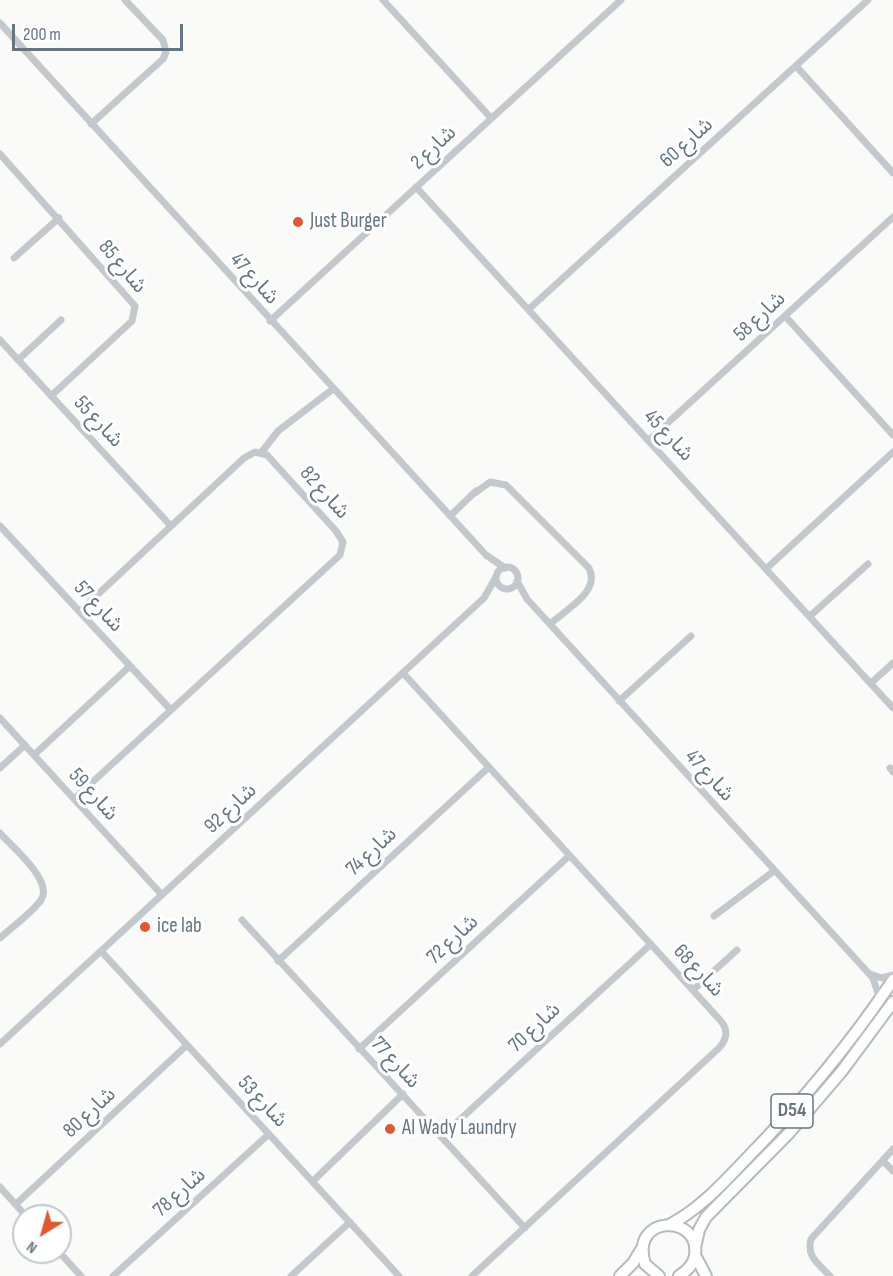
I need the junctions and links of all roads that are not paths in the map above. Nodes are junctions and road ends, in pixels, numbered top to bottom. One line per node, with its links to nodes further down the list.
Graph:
1 (125, 0): 8 (street)
2 (383, 0): 7 (street)
3 (621, 0): 7 (street, شارع 2)
4 (868, 0): 6 (street, شارع 60)
5 (0, 23): 8 (street, شارع 47)
6 (796, 66): 10 (street); 15 (street, شارع 60)
7 (491, 118): 11 (street, شارع 2)
8 (91, 124): 18 (street, شارع 47)
9 (0, 154): 13 (street, شارع 85)
10 (893, 173)
11 (416, 187): 15 (street, شارع 45); 18 (street, شارع 2)
12 (893, 217): 16 (street, شارع 58)
13 (59, 218): 14 (street); 22 (street, شارع 85)
14 (14, 258)
15 (529, 309): 24 (street, شارع 45)
16 (785, 316): 23 (street); 24 (street, شارع 58)
17 (61, 320): 20 (street)
18 (270, 321): 21 (street, شارع 47)
19 (0, 340): 20 (street, شارع 55)
20 (18, 360): 22 (street, شارع 55)
21 (333, 389): 26 (street); 27 (street, شارع 47)
22 (51, 396): 29 (street, شارع 55)
23 (893, 435)
24 (650, 440): 33 (street, شارع 45)
25 (893, 452): 33 (street)
26 (261, 453): 29 (street); 49 (street, شارع 82)
27 (450, 516): 30 (street, شارع 47); 41 (street)
28 (0, 526): 39 (street, شارع 57)
29 (171, 526): 39 (street)
30 (486, 555): 32 (street, شارع 47); 34 (street, شارع 47)
31 (868, 564): 40 (street)
32 (505, 568): 34 (street); 35 (street)
33 (767, 568): 40 (street, شارع 45)
34 (496, 577): 36 (street); 37 (street, شارع 92)
35 (517, 581): 36 (street); 38 (street, شارع 47)
36 (506, 589): 37 (street, شارع 92); 38 (street, شارع 47)
37 (484, 598): 45 (street, شارع 92)
38 (527, 599): 41 (street, شارع 47)
39 (80, 611): 44 (street, شارع 57)
40 (810, 616): 46 (street, شارع 45)
41 (550, 624): 47 (street, شارع 47)
42 (691, 636): 47 (street)
43 (893, 663): 46 (street)
44 (130, 666): 49 (street, شارع 57); 52 (street)
45 (403, 673): 53 (street, شارع 68); 59 (street, شارع 92)
46 (871, 683): 48 (street, شارع 45)
47 (619, 701): 58 (street, شارع 47)
48 (893, 708)
49 (171, 710): 55 (street, شارع 82)
50 (0, 718): 51 (street, شارع 59)
51 (25, 745): 52 (street, شارع 59); 54 (street)
52 (34, 755): 55 (street, شارع 59)
53 (489, 767): 57 (street, شارع 68); 66 (street, شارع 74)
54 (0, 768)
55 (74, 799): 59 (street, شارع 59)
56 (0, 833): 62 (street)
57 (569, 856): 63 (street, شارع 68); 74 (street, شارع 72)
58 (774, 871): 60 (street); 67 (street, شارع 47)
59 (162, 895): 65 (street, شارع 92)
60 (714, 916)
61 (242, 920): 66 (street, شارع 77)
62 (0, 938)
63 (651, 944): 69 (street, شارع 68); 77 (street, شارع 70)
64 (737, 950): 69 (street)
65 (101, 951): 72 (street, شارع 92); 73 (street, شارع 53)
66 (278, 961): 74 (street, شارع 77)
67 (867, 973): 68 (street); 70 (street, شارع 47)
68 (893, 978): 70 (main road, D54)
69 (693, 990): 86 (street, شارع 68)
70 (879, 1000): 85 (main road, D54)
71 (893, 1002): 88 (main road, D54)
72 (0, 1044)
73 (186, 1046): 76 (street, شارع 53); 83 (street, شارع 80)
74 (359, 1049): 75 (street, شارع 77)
75 (403, 1094): 77 (street, شارع 77); 81 (street)
76 (269, 1134): 81 (street, شارع 53); 91 (street, شارع 78)
77 (441, 1137): 86 (street, شارع 77)
78 (893, 1149): 79 (street)
79 (884, 1161): 80 (street); 99 (street)
80 (893, 1172)
81 (313, 1181): 84 (street, شارع 53)
82 (0, 1187): 83 (street)
83 (15, 1204)
84 (350, 1222): 92 (street); 93 (street, شارع 53)
85 (671, 1224): 87 (main road); 88 (main road)
86 (525, 1228): 94 (street, شارع 68)
87 (643, 1245): 95 (main road); 96 (main road)
88 (695, 1251): 97 (main road); 98 (main road)
89 (70, 1264): 90 (street)
90 (81, 1276)
91 (113, 1276)
92 (291, 1276)
93 (399, 1276)
94 (472, 1276)
95 (620, 1276)
96 (658, 1276)
97 (679, 1276)
98 (706, 1276)
99 (830, 1276)

